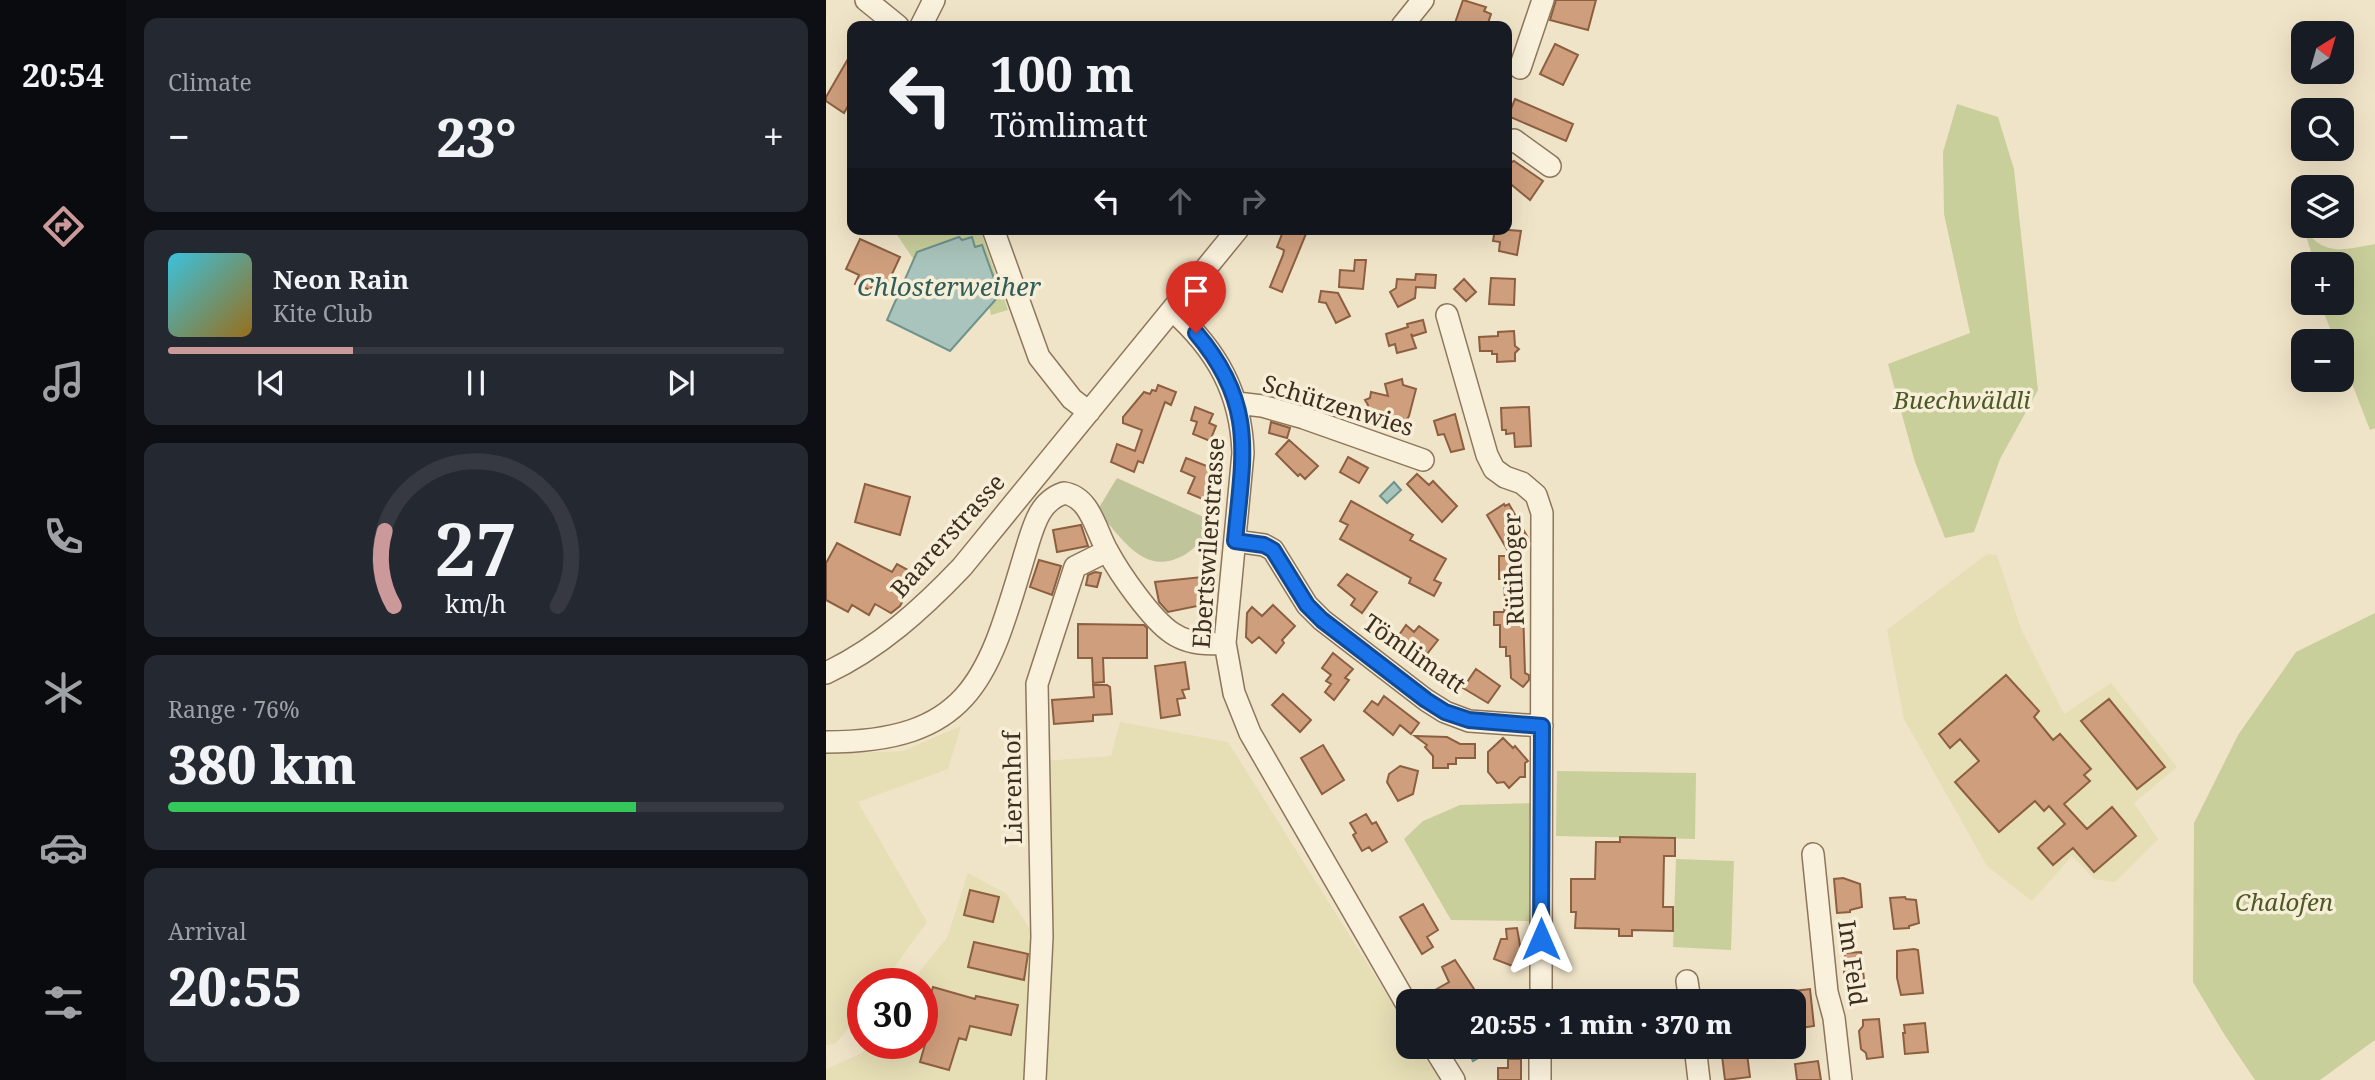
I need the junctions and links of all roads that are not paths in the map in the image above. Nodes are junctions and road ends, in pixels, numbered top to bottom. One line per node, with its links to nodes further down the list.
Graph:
1 (866, 0): 5 (street)
2 (934, 0): 6 (street)
3 (1423, 0): 7 (street)
4 (1543, 0): 8 (street)
5 (892, 21)
6 (924, 21)
7 (1406, 21)
8 (1520, 68)
9 (1512, 141): 10 (street)
10 (1550, 166)
11 (995, 235): 16 (street)
12 (1233, 235): 13 (street, Baarerstrasse)
13 (1172, 310): 15 (street, Ebertswilerstrasse); 16 (street, Baarerstrasse)
14 (1447, 314): 22 (street, Rütihoger)
15 (1237, 403): 17 (street, Schützenwies); 18 (street, Ebertswilerstrasse)
16 (1089, 412): 21 (street, Baarerstrasse)
17 (1423, 460)
18 (1235, 541): 20 (street, Ebertswilerstrasse); 22 (street, Tömlimatt)
19 (1107, 551): 20 (street); 23 (street); 30 (street, Lierenhof)
20 (1225, 643): 25 (street, Ebertswilerstrasse)
21 (826, 673)
22 (1542, 726): 26 (street)
23 (826, 742)
24 (1813, 854): 34 (street, Im Feld)
25 (1398, 989)
26 (1541, 989)
27 (1441, 1059): 31 (street)
28 (1540, 1059): 32 (street)
29 (1697, 1059): 33 (street)
30 (1035, 1080)
31 (1454, 1080)
32 (1540, 1080)
33 (1699, 1080)
34 (1841, 1080)

